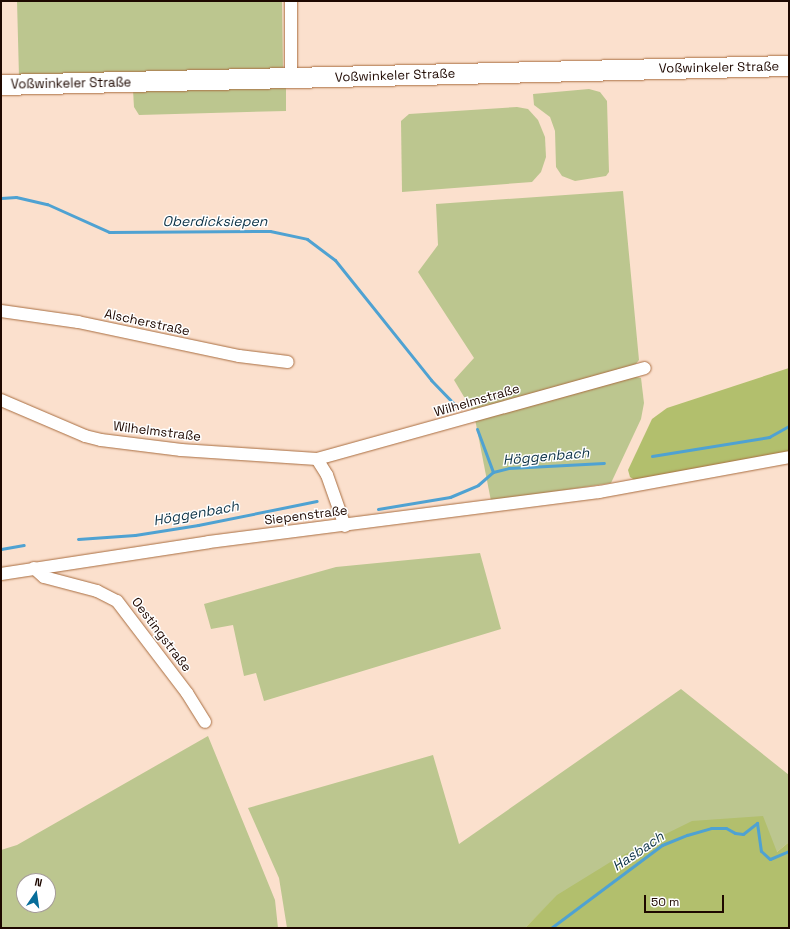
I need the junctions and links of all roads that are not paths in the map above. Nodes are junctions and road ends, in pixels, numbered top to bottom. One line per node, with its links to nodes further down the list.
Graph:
1 (291, 1): 3 (street)
2 (789, 66): 3 (main road, Voßwinkeler Straße)
3 (291, 79): 4 (main road, Voßwinkeler Straße)
4 (1, 85)
5 (1, 311): 6 (street, Alscherstraße)
6 (288, 362)
7 (645, 368): 10 (street, Wilhelmstraße)
8 (1, 400): 10 (street, Wilhelmstraße)
9 (789, 457): 11 (street, Siepenstraße)
10 (317, 459): 11 (street)
11 (345, 526): 12 (street, Siepenstraße)
12 (34, 568): 13 (street, Siepenstraße); 14 (street, Oestingstraße)
13 (1, 574)
14 (205, 722)

